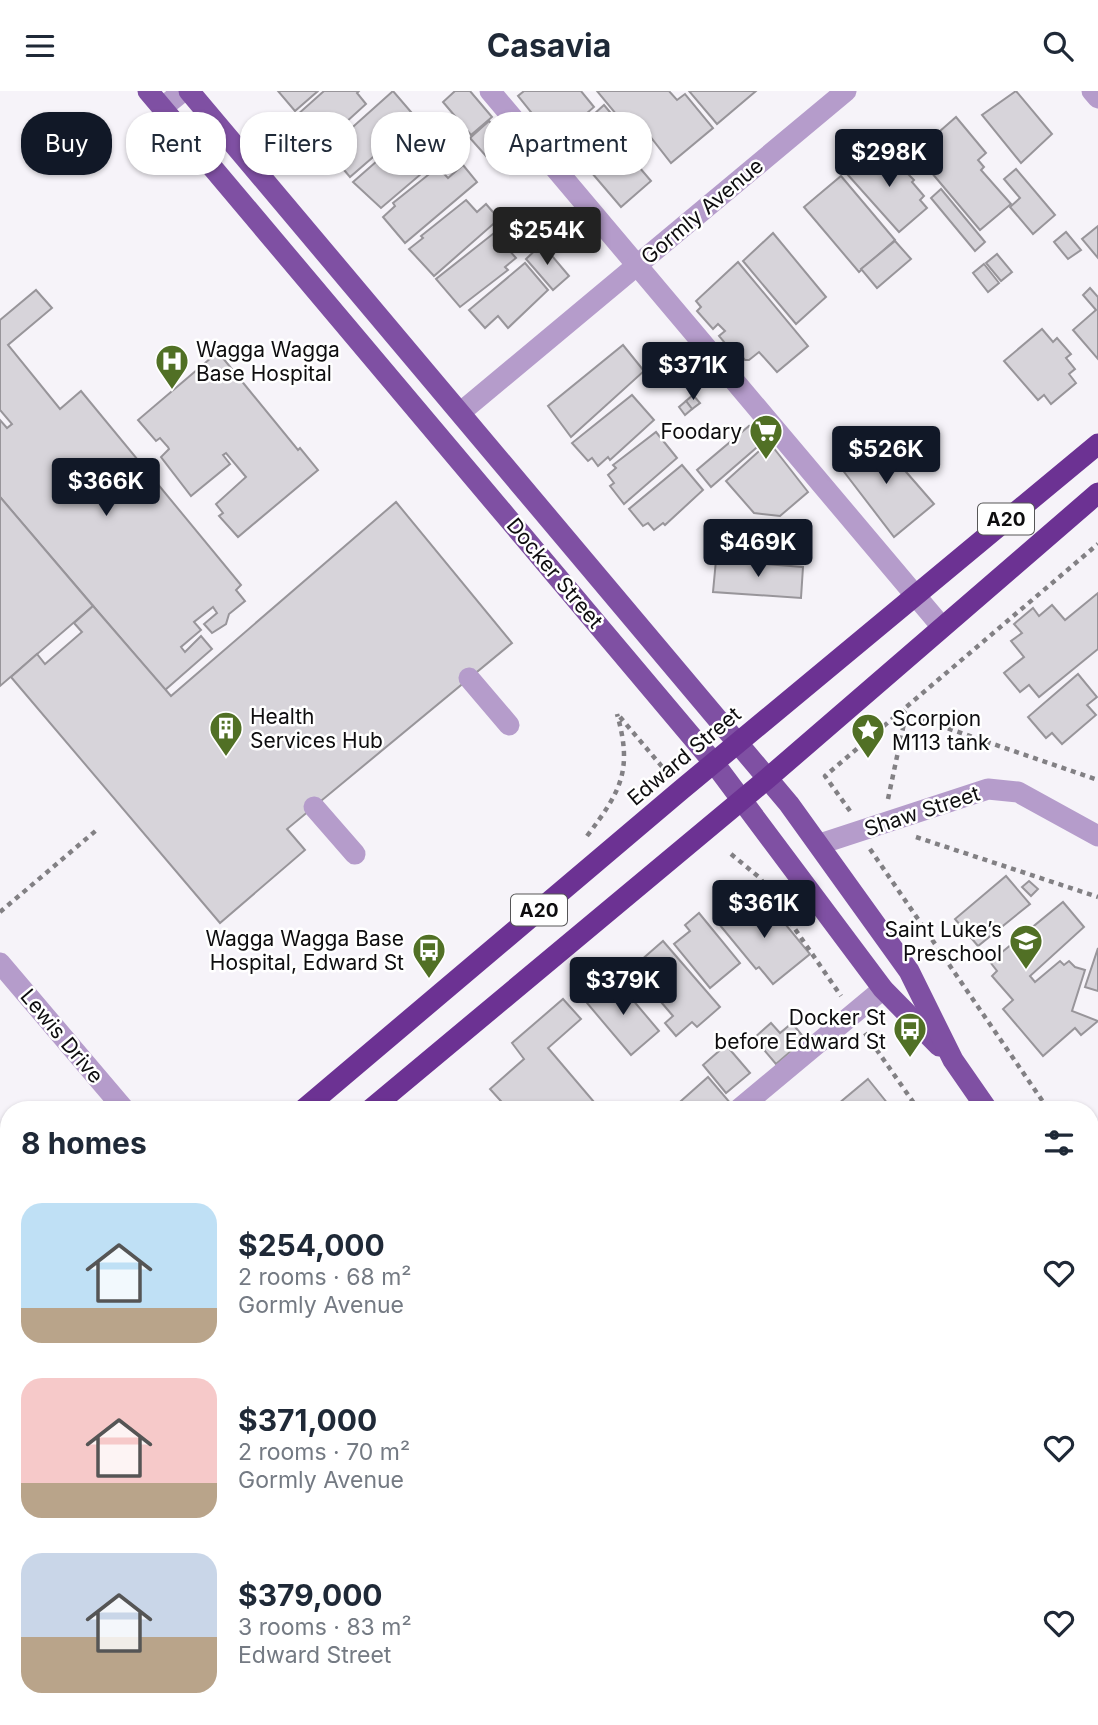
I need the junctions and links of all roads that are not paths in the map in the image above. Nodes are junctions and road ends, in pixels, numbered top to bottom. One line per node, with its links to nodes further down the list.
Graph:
1 (148, 91): 8 (main road, Docker Street)
2 (183, 91): 8 (street)
3 (189, 91): 10 (main road, Docker Street)
4 (490, 91): 9 (street)
5 (846, 91): 9 (street, Gormly Avenue)
6 (1092, 91): 7 (street)
7 (1098, 98)
8 (162, 108): 18 (main road, Docker Street)
9 (636, 265): 10 (street, Gormly Avenue); 13 (street)
10 (461, 412): 17 (main road, Docker Street)
11 (1098, 444): 13 (highway, Edward Street / A20)
12 (1098, 493): 14 (highway, A20)
13 (915, 594): 14 (street); 17 (highway, Edward Street / A20)
14 (942, 627): 19 (highway, A20)
15 (469, 678): 16 (street)
16 (509, 725)
17 (739, 742): 18 (highway, Edward Street / A20); 19 (main road, Docker Street)
18 (714, 763): 20 (main road, Docker Street); 29 (highway, Edward Street / A20)
19 (768, 778): 20 (highway, A20); 23 (main road, Docker Street)
20 (742, 800): 26 (main road, Docker Street); 30 (highway, A20)
21 (314, 807): 24 (street)
22 (1098, 836): 23 (street, Shaw Street)
23 (820, 844): 27 (main road, Docker Street)
24 (355, 854)
25 (0, 963): 28 (street, Lewis Drive)
26 (883, 989): 27 (main road, Docker Street); 31 (street)
27 (953, 1059): 32 (main road, Docker Street)
28 (117, 1101)
29 (313, 1101)
30 (381, 1101)
31 (749, 1101)
32 (982, 1101)

